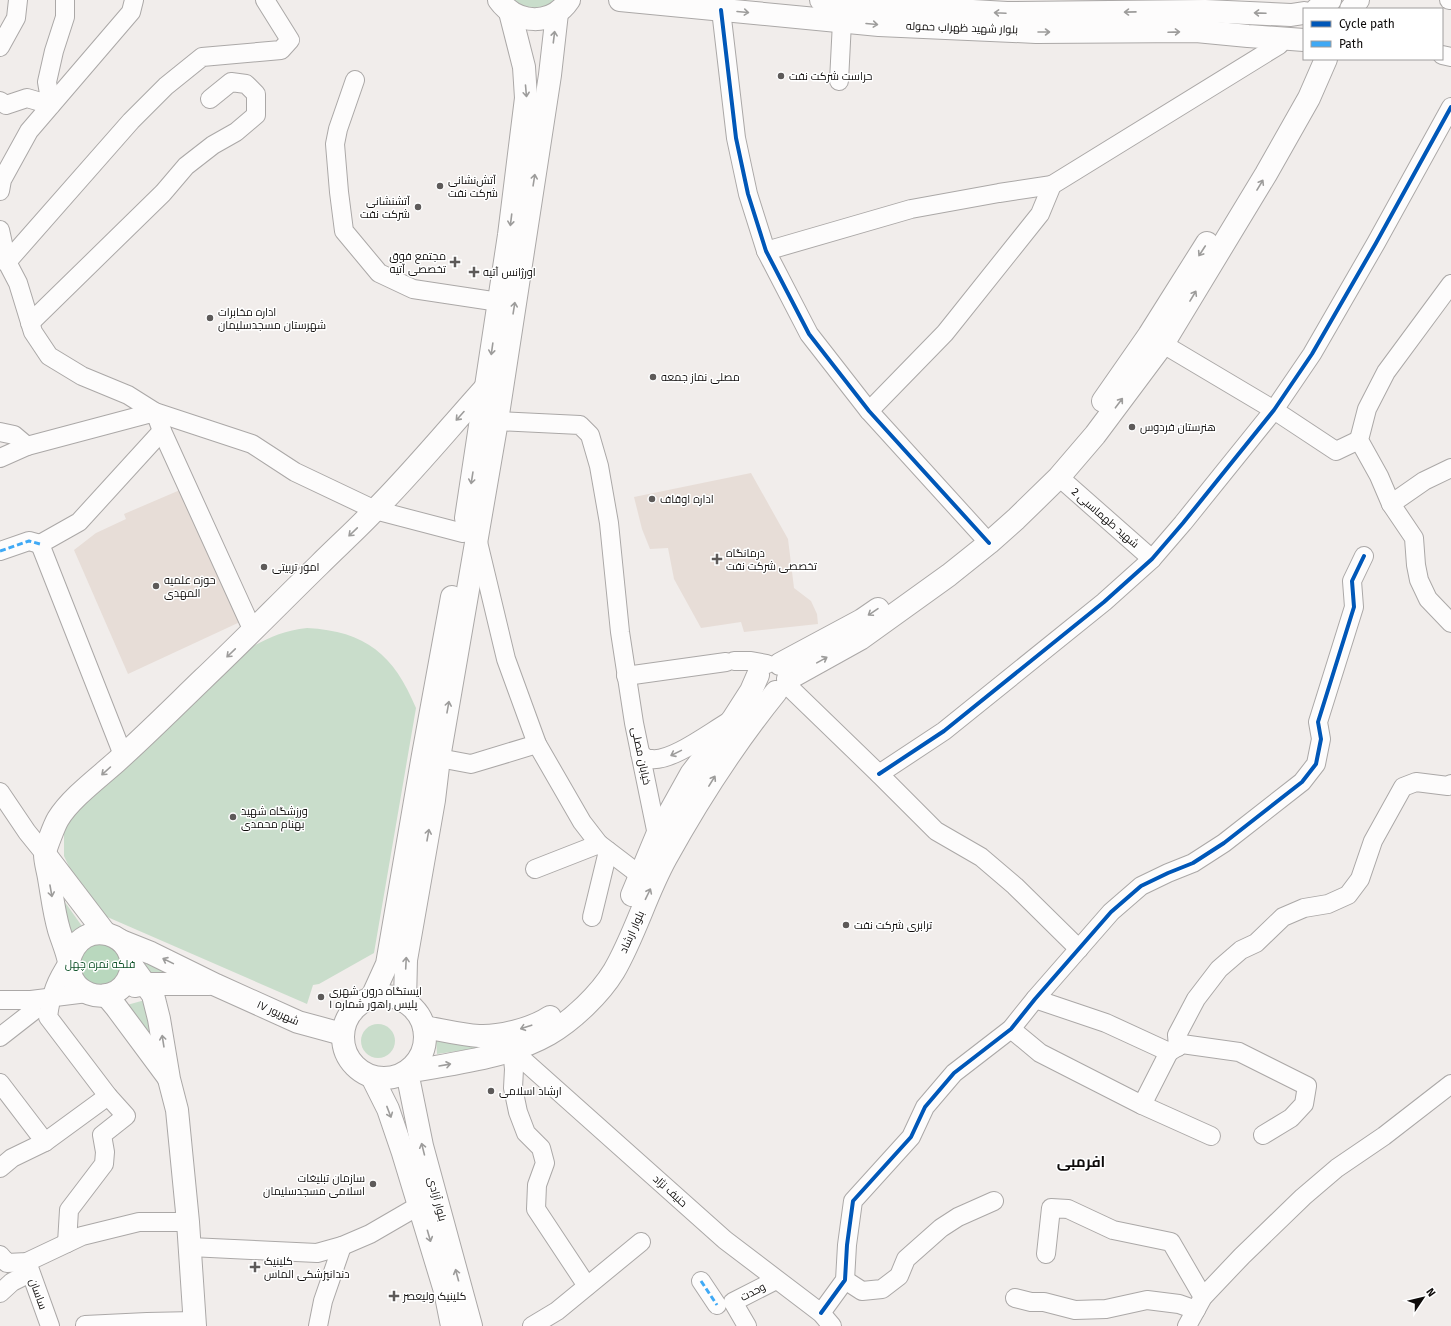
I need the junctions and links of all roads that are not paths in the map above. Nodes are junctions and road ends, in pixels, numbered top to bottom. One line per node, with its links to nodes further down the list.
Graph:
1 (18, 0): 20 (street)
2 (65, 0): 29 (street)
3 (134, 0): 29 (street)
4 (265, 0): 35 (street)
5 (582, 0): 9 (main road)
6 (622, 0): 13 (main road, بلوار شهید ظهراب حموله)
7 (821, 0): 11 (main road, بلوار شهید ظهراب حموله, one-way to 7)
8 (1358, 0): 12 (main road)
9 (565, 4): 10 (main road); 24 (main road, one-way to 9)
10 (505, 6): 23 (main road)
11 (1315, 7)
12 (1352, 8)
13 (720, 10): 16 (main road, بلوار شهید ظهراب حموله, one-way to 16); 34 (street)
14 (1303, 16): 18 (main road)
15 (1303, 18): 17 (main road)
16 (842, 22): 17 (main road, بلوار شهید ظهراب حموله, one-way to 17); 26 (street)
17 (1280, 39): 19 (main road, بلوار شهید ظهراب حموله); 31 (street)
18 (1303, 40)
19 (1303, 40)
20 (0, 46)
21 (1310, 60): 55 (main road, one-way to 55)
22 (1326, 60): 39 (main road, one-way to 22)
23 (524, 67): 24 (main road); 37 (main road, one-way to 37)
24 (551, 69): 44 (main road, one-way to 24)
25 (355, 80): 37 (street)
26 (839, 81)
27 (210, 99): 38 (street)
28 (0, 101): 29 (street)
29 (51, 105): 32 (street)
30 (1451, 107): 41 (street)
31 (1052, 185): 34 (street); 42 (street)
32 (0, 191)
33 (0, 230): 35 (street)
34 (766, 251): 42 (street)
35 (3, 261): 38 (street)
36 (1451, 284): 47 (street)
37 (499, 302): 40 (main road, one-way to 40)
38 (30, 323): 43 (street)
39 (1163, 344): 41 (street); 51 (main road, one-way to 39)
40 (486, 387): 53 (main road, one-way to 53); 54 (main road, one-way to 54)
41 (1274, 410): 47 (street); 59 (street)
42 (869, 411): 55 (street)
43 (155, 412): 45 (street); 48 (street); 53 (street)
44 (497, 421): 54 (main road); 62 (street, خیابان مصلی)
45 (162, 431): 56 (street); 61 (street)
46 (0, 432): 48 (street)
47 (1359, 440): 52 (street)
48 (27, 446): 49 (street)
49 (0, 458)
50 (1451, 468): 52 (street)
51 (1059, 477): 55 (main road); 59 (street, شهید طهماسبی 2)
52 (1391, 504): 60 (street)
53 (375, 510): 54 (street); 61 (main road, one-way to 61)
54 (470, 537): 65 (street); 68 (main road, one-way to 54); 85 (main road)
55 (985, 539): 63 (main road)
56 (40, 544): 57 (street); 67 (street)
57 (0, 551)
58 (1364, 556): 79 (street)
59 (1152, 559): 69 (street)
60 (1451, 623)
61 (253, 631): 67 (main road, one-way to 67)
62 (626, 676): 63 (street); 66 (street, خیابان مصلی)
63 (776, 676): 64 (main road, بلوار ارشاد); 69 (street); 73 (main road, بلوار ارشاد, one-way to 63)
64 (733, 719): 66 (street, one-way to 66); 73 (main road, بلوار ارشاد)
65 (537, 744): 68 (street); 72 (street)
66 (640, 753): 73 (street, خیابان مصلی)
67 (123, 756): 74 (main road, one-way to 74)
68 (439, 758): 90 (main road, one-way to 68)
69 (879, 774): 79 (street)
70 (1451, 784): 96 (street)
71 (0, 792): 74 (street)
72 (604, 848): 75 (street); 76 (street); 77 (street)
73 (657, 849): 76 (main road, بلوار ارشاد); 95 (main road, بلوار ارشاد, one-way to 73)
74 (44, 853): 78 (main road); 80 (main road, one-way to 80)
75 (535, 869)
76 (641, 876): 91 (main road, بلوار ارشاد, one-way to 91)
77 (592, 917)
78 (113, 937): 80 (main road); 81 (main road); 82 (main road, ۱۷ شهریور, one-way to 78)
79 (1079, 949): 87 (street)
80 (69, 962): 83 (main road); 86 (street)
81 (132, 966): 83 (main road); 84 (main road)
82 (216, 985): 84 (main road); 93 (main road, ۱۷ شهریور)
83 (104, 993): 84 (main road); 86 (street); 99 (main road)
84 (150, 994): 99 (main road, one-way to 84)
85 (372, 997): 90 (main road); 93 (main road)
86 (51, 998): 89 (street); 102 (street)
87 (1035, 999): 92 (street); 96 (street)
88 (0, 1000): 89 (street)
89 (31, 1000): 94 (street)
90 (405, 1002): 91 (main road)
91 (424, 1027): 97 (main road)
92 (1011, 1029): 103 (street); 119 (street)
93 (342, 1034): 98 (main road)
94 (0, 1037)
95 (512, 1050): 97 (main road, بلوار ارشاد, one-way to 95); 118 (street, حنیف نژاد); 121 (street)
96 (1173, 1050): 103 (street); 104 (street)
97 (407, 1072): 98 (main road); 133 (main road, بلوار آزادی, one-way to 97)
98 (372, 1077): 109 (main road, بلوار آزادی, one-way to 109)
99 (169, 1079): 110 (main road)
100 (0, 1083): 106 (street)
101 (1451, 1084): 124 (street)
102 (108, 1096): 106 (street); 112 (street)
103 (1142, 1105): 105 (street)
104 (1264, 1135)
105 (1211, 1136)
106 (45, 1142): 107 (street)
107 (0, 1168)
108 (994, 1201): 119 (street)
109 (420, 1205): 113 (street); 132 (main road, بلوار آزادی, one-way to 132)
110 (188, 1222): 112 (street); 114 (main road)
111 (641, 1242): 121 (street)
112 (67, 1243): 117 (street)
113 (342, 1246): 114 (street); 131 (street)
114 (190, 1247): 128 (main road)
115 (1046, 1254): 124 (street)
116 (0, 1256): 117 (street)
117 (28, 1267): 122 (street); 130 (street, ساسان)
118 (776, 1280): 126 (street, حنیف نژاد); 135 (street, وحدت)
119 (845, 1280): 126 (street)
120 (701, 1281): 125 (street)
121 (587, 1286): 134 (street)
122 (0, 1293)
123 (1015, 1298): 124 (street)
124 (1199, 1303): 136 (street)
125 (716, 1305)
126 (826, 1319)
127 (171, 1324): 128 (street); 129 (street)
128 (195, 1324)
129 (84, 1325)
130 (50, 1326)
131 (318, 1326)
132 (452, 1326)
133 (471, 1326)
134 (532, 1326)
135 (747, 1326)
136 (1187, 1326)

